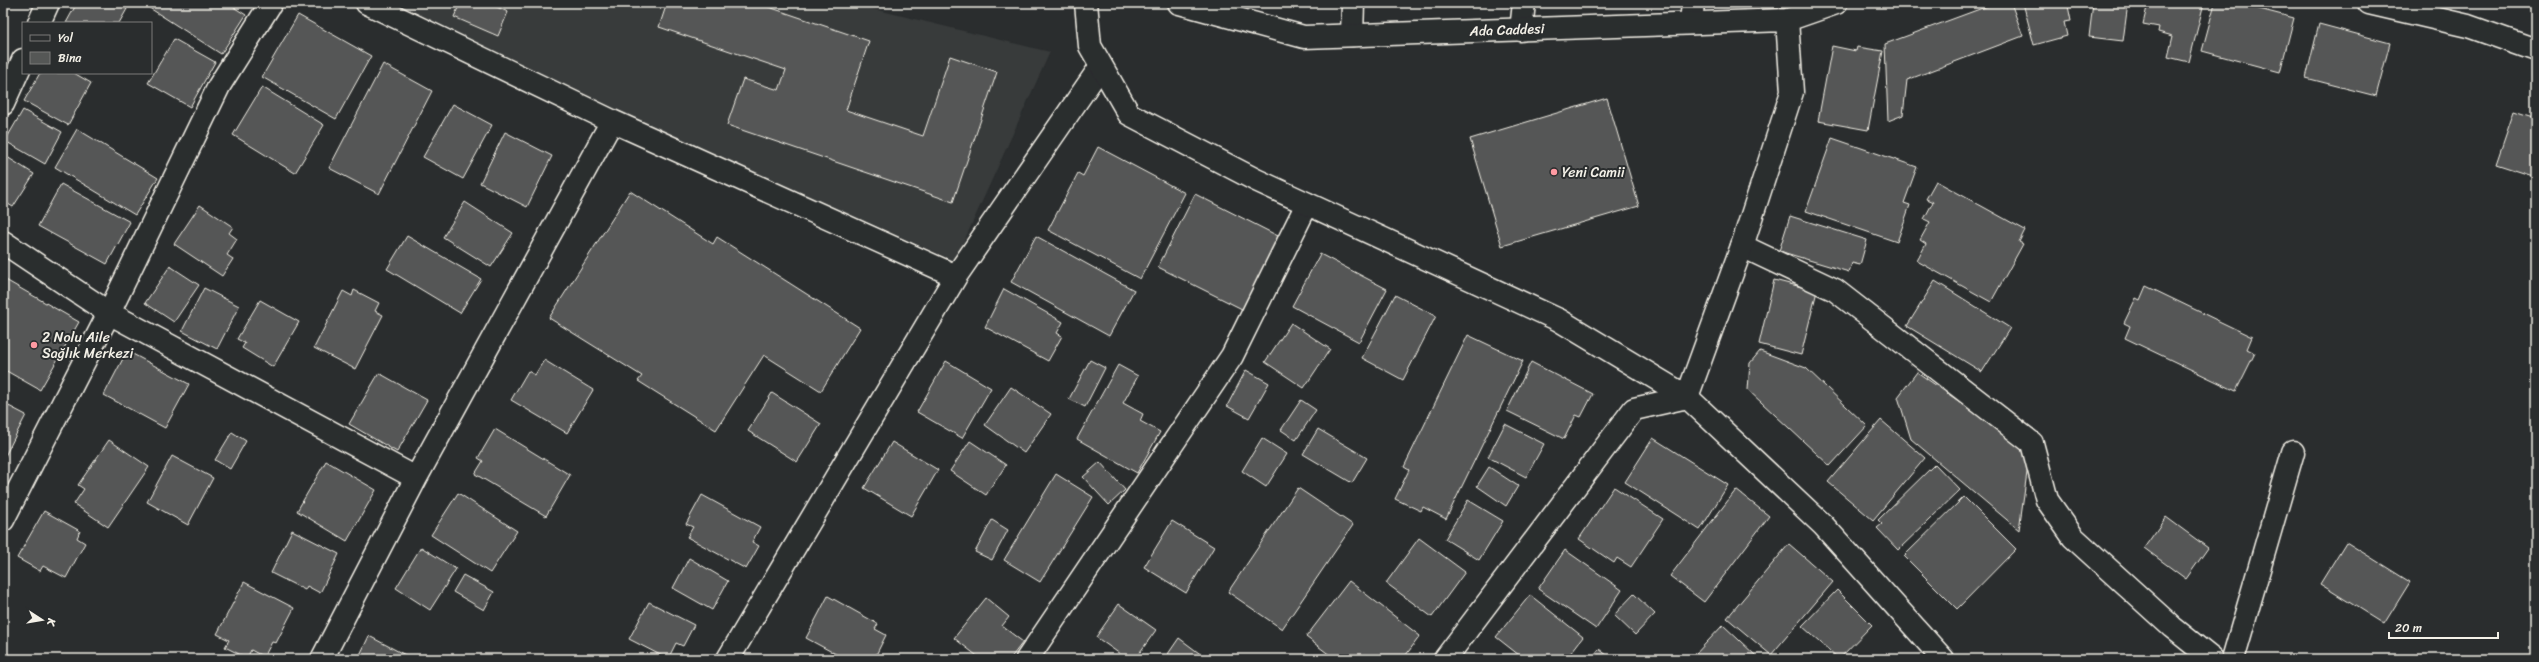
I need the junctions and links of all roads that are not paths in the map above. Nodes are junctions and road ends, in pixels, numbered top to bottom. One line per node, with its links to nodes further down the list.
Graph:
1 (48, 3): 12 (street)
2 (271, 3): 24 (street)
3 (367, 3): 19 (street)
4 (1086, 3): 17 (street)
5 (1179, 3): 14 (street, Ada Caddesi)
6 (1353, 3): 14 (street)
7 (1524, 3): 13 (street)
8 (1836, 3): 11 (street, Ada Caddesi)
9 (2369, 3): 15 (street)
10 (1692, 13): 11 (street, Ada Caddesi); 13 (street, Ada Caddesi)
11 (1787, 20): 22 (street)
12 (39, 22)
13 (1521, 30): 14 (street, Ada Caddesi)
14 (1352, 35)
15 (2536, 50)
16 (22, 62): 18 (street)
17 (1101, 66): 20 (street); 23 (street)
18 (3, 104)
19 (612, 121): 23 (street); 27 (street)
20 (1307, 204): 25 (street); 31 (street)
21 (3, 242): 24 (street)
22 (1742, 246): 25 (street); 34 (street)
23 (956, 276): 30 (street)
24 (109, 313): 27 (street); 28 (street)
25 (1687, 397): 32 (street); 33 (street)
26 (2293, 452): 35 (street)
27 (416, 478): 29 (street)
28 (3, 520)
29 (322, 659)
30 (728, 659)
31 (1027, 659)
32 (1445, 659)
33 (1943, 659)
34 (2212, 659)
35 (2233, 659)

